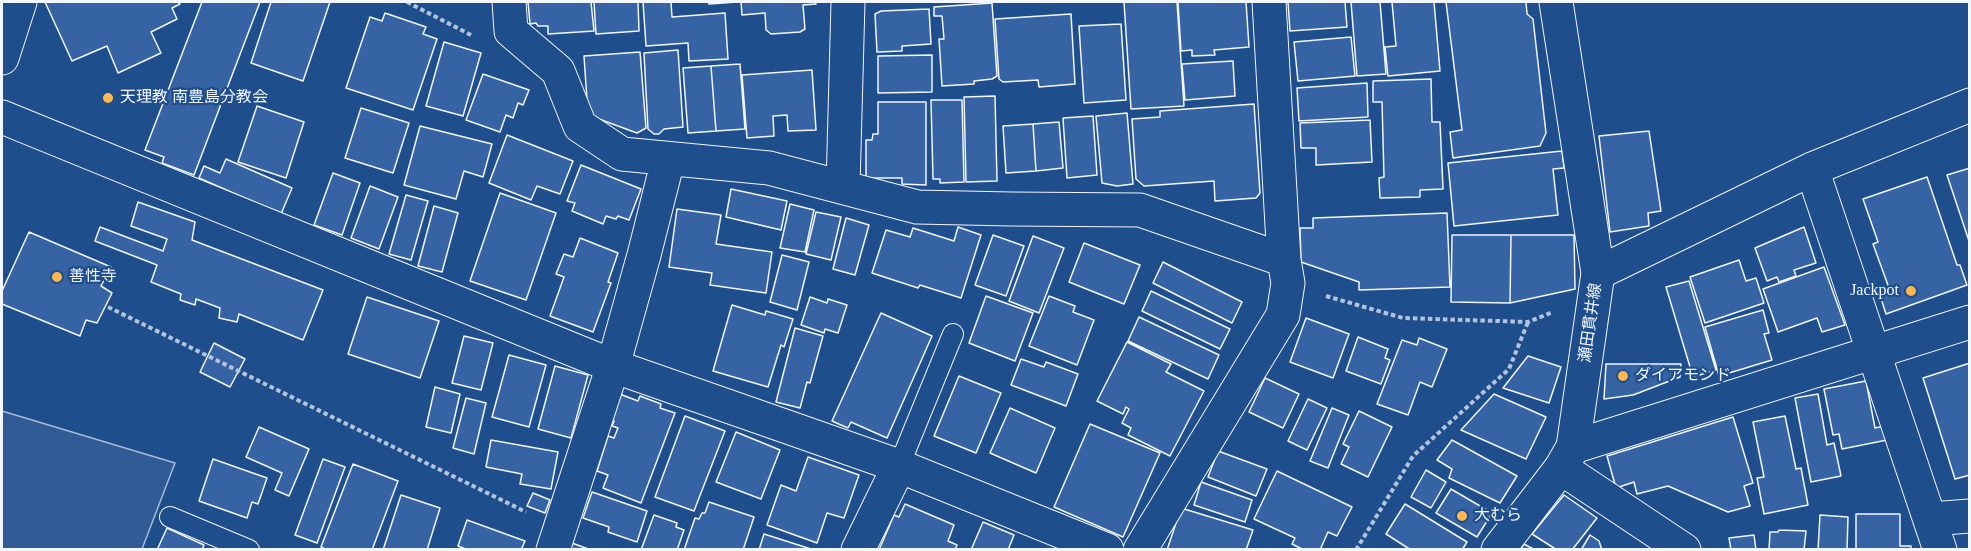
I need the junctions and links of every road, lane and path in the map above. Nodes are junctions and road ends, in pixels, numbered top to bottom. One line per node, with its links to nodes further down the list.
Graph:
1 (20, 2): 6 (street)
2 (509, 2): 9 (street)
3 (848, 2): 11 (street)
4 (1269, 2): 12 (street)
5 (1556, 2): 13 (street, 瀬田貫井線)
6 (2, 58)
7 (1970, 105): 10 (street)
8 (2, 117): 19 (street)
9 (668, 160): 11 (street); 19 (street)
10 (1812, 169): 13 (street); 18 (street)
11 (843, 187): 12 (street)
12 (1284, 260): 29 (street)
13 (1598, 273): 20 (street, 瀬田貫井線)
14 (108, 307): 25 (path)
15 (1528, 322): 30 (path)
16 (1970, 322): 18 (street)
17 (953, 334): 21 (lane)
18 (1874, 352): 20 (street); 24 (street)
19 (613, 366): 21 (street); 25 (street)
20 (1567, 458): 31 (street, 瀬田貫井線); 32 (street)
21 (899, 466): 27 (street); 28 (street)
22 (1970, 516): 24 (street)
23 (170, 517): 26 (lane)
24 (1935, 534)
25 (556, 539)
26 (249, 549)
27 (858, 549)
28 (1107, 549)
29 (1140, 549)
30 (1356, 549)
31 (1498, 549)
32 (1684, 549)

